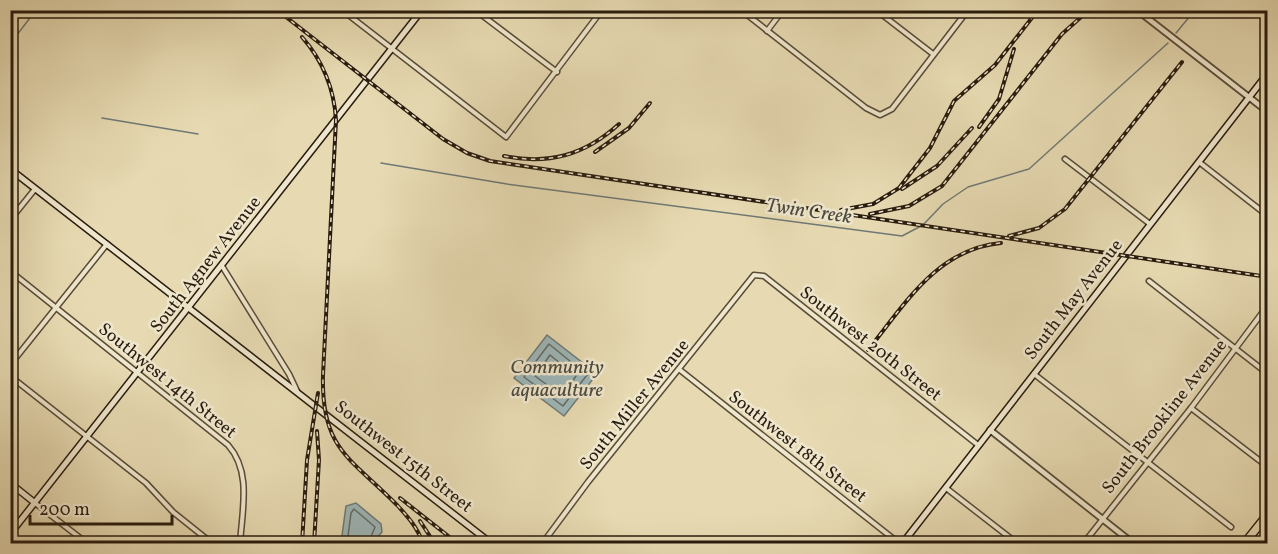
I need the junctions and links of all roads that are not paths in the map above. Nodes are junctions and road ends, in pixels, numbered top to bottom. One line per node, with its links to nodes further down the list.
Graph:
1 (342, 10): 11 (street)
2 (422, 10): 11 (main road, South Agnew Avenue)
3 (475, 10): 13 (street)
4 (602, 10): 13 (street)
5 (741, 10): 10 (street)
6 (783, 10): 10 (street)
7 (876, 10): 12 (street)
8 (968, 10): 12 (street)
9 (1137, 10): 15 (street)
10 (767, 31): 12 (street)
11 (391, 50): 13 (street); 25 (main road, South Agnew Avenue)
12 (933, 54)
13 (557, 72)
14 (1268, 73): 15 (main road, South May Avenue)
15 (1249, 97): 16 (street); 18 (main road, South May Avenue)
16 (1268, 112)
17 (1065, 159): 23 (street)
18 (1199, 162): 21 (street); 23 (main road, South May Avenue)
19 (10, 170): 20 (main road, Southwest 15th Street)
20 (35, 189): 22 (street); 24 (main road, Southwest 15th Street)
21 (1268, 216)
22 (10, 220)
23 (1150, 224): 36 (main road, South May Avenue)
24 (107, 244): 30 (street); 31 (main road, Southwest 15th Street)
25 (222, 266): 31 (main road, South Agnew Avenue); 39 (street, Southwest 15th Street)
26 (10, 271): 30 (street, Southwest 14th Street)
27 (1149, 281): 32 (street)
28 (746, 282): 34 (street, South Miller Avenue); 43 (street, Southwest 20th Street)
29 (1268, 305): 32 (street, South Brookline Avenue)
30 (56, 307): 33 (street); 35 (street, Southwest 14th Street)
31 (189, 309): 35 (main road, South Agnew Avenue); 39 (main road, Southwest 15th Street)
32 (1234, 348): 37 (street); 40 (street, South Brookline Avenue)
33 (10, 365)
34 (680, 370): 57 (street, South Miller Avenue); 58 (street, Southwest 18th Street)
35 (139, 372): 42 (main road, South Agnew Avenue); 55 (street, Southwest 14th Street)
36 (1034, 374): 41 (main road, South May Avenue); 44 (street)
37 (1268, 374)
38 (10, 376): 42 (street)
39 (297, 392): 56 (main road, Southwest 15th Street)
40 (1191, 408): 44 (street, South Brookline Avenue); 45 (street)
41 (990, 430): 43 (main road, South May Avenue); 50 (street)
42 (88, 437): 48 (main road, South Agnew Avenue); 54 (street)
43 (978, 445): 47 (main road, South May Avenue)
44 (1148, 462): 50 (street, South Brookline Avenue); 51 (street)
45 (1268, 467)
46 (10, 483): 48 (main road)
47 (945, 488): 58 (main road, South May Avenue); 59 (street)
48 (35, 502): 52 (main road, South Agnew Avenue); 53 (street)
49 (1268, 514): 62 (highway)
50 (1102, 518): 60 (street, South Brookline Avenue); 61 (street)
51 (1230, 527)
52 (10, 534)
53 (88, 543)
54 (213, 543)
55 (240, 543)
56 (492, 543)
57 (542, 543)
58 (901, 543)
59 (1018, 543)
60 (1083, 543)
61 (1134, 543)
62 (1244, 543)

